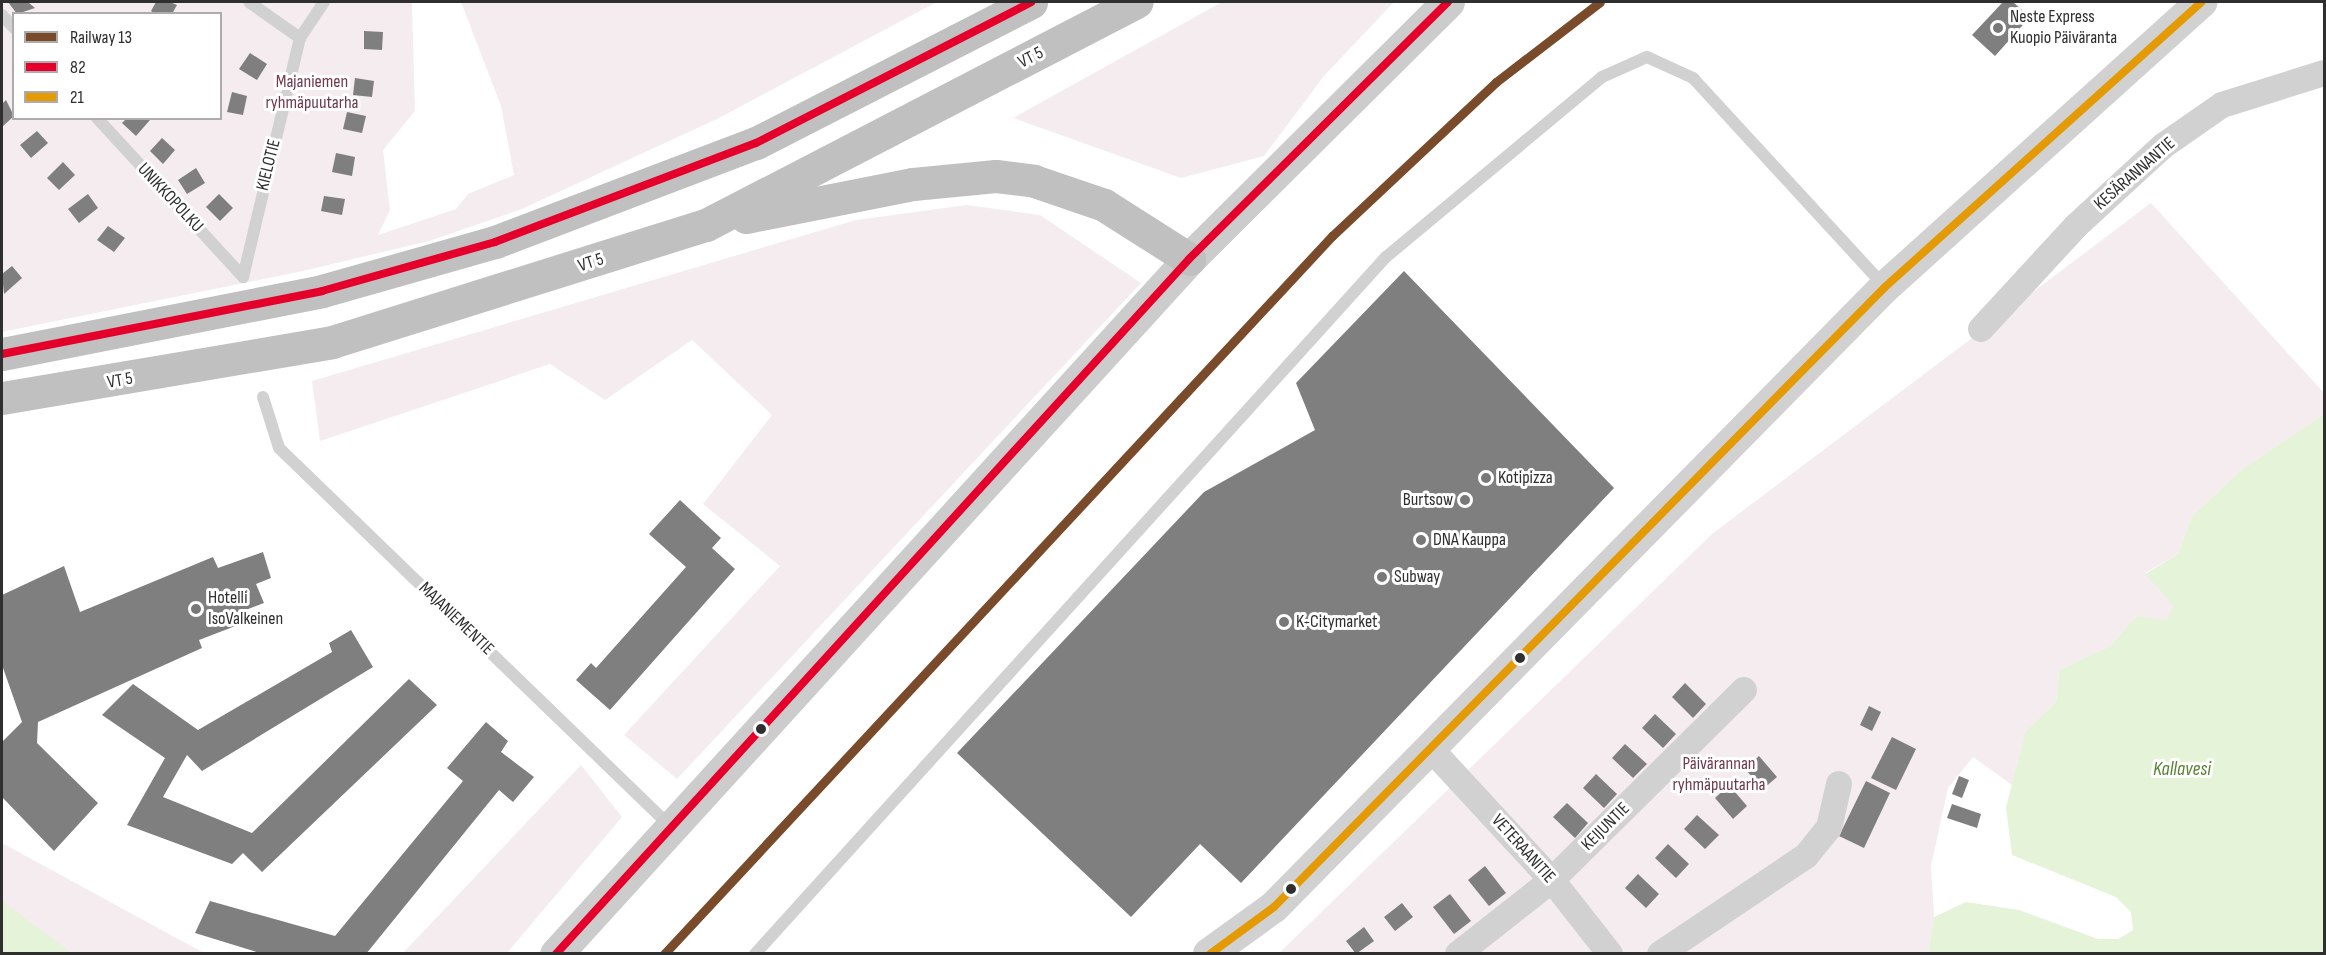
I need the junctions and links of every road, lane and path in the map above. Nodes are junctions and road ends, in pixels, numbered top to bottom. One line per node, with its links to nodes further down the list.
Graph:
1 (249, 2): 7 (lane)
2 (324, 2): 7 (lane)
3 (1031, 2): 15 (highway)
4 (1137, 2): 10 (highway, VT 5)
5 (1448, 2): 11 (main road)
6 (2201, 2): 13 (street)
7 (300, 38): 12 (lane, KIELOTIE)
8 (2325, 73): 14 (street, KESÄRANNANTIE)
9 (99, 120): 12 (lane, UNIKKOPOLKU)
10 (706, 225): 11 (highway); 17 (highway, VT 5)
11 (1190, 259): 21 (main road)
12 (243, 277)
13 (1885, 287): 19 (street); 25 (lane)
14 (1981, 329)
15 (2, 354)
16 (263, 397): 21 (lane, MAJANIEMENTIE)
17 (2, 398)
18 (1744, 690): 22 (street, KEIJUNTIE)
19 (1431, 750): 22 (street, VETERAANITIE); 26 (street)
20 (1839, 784): 28 (street)
21 (672, 827): 24 (main road)
22 (1552, 880): 23 (street, VETERAANITIE); 27 (street, KEIJUNTIE)
23 (1614, 952)
24 (556, 954)
25 (755, 954)
26 (1209, 954)
27 (1458, 954)
28 (1660, 954)

